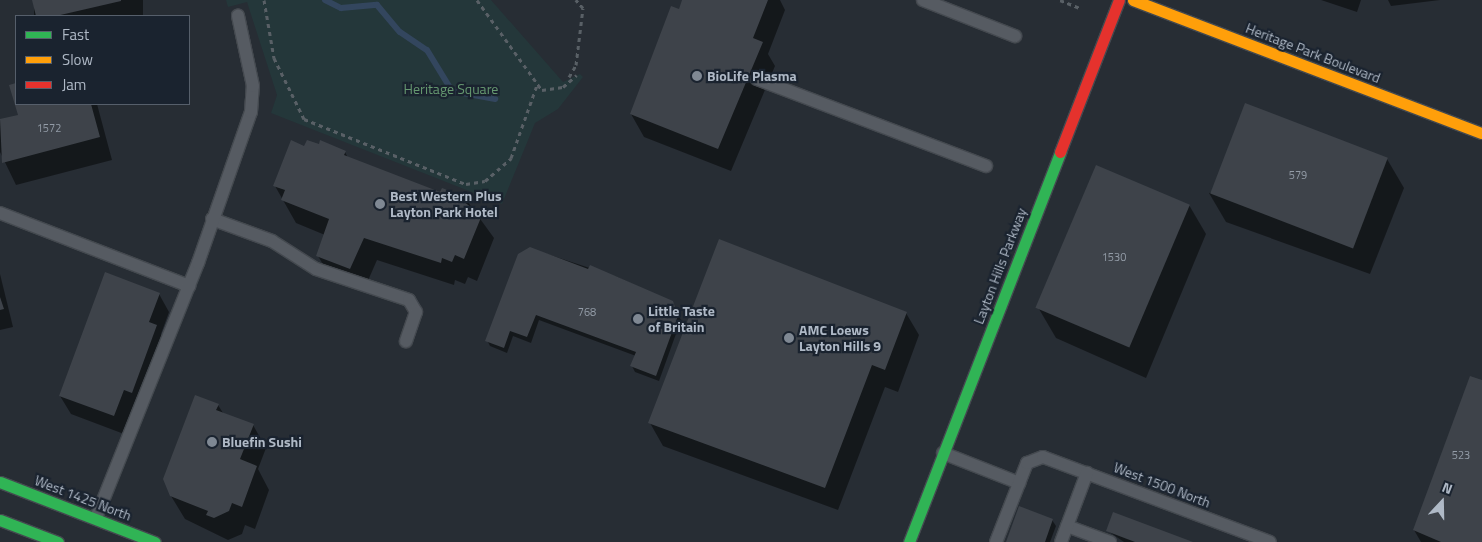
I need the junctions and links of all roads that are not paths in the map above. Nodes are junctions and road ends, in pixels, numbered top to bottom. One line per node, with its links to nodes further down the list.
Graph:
1 (924, 0): 5 (lane)
2 (1119, 0): 13 (street, Layton Hills Parkway)
3 (1132, 0): 7 (street, Heritage Park Boulevard)
4 (238, 16): 10 (lane)
5 (1015, 36)
6 (757, 79): 8 (lane)
7 (1482, 133)
8 (986, 166)
9 (0, 213): 11 (lane)
10 (212, 219): 11 (lane); 12 (lane)
11 (188, 286): 17 (lane)
12 (406, 341)
13 (943, 453): 16 (lane); 22 (street, Layton Hills Parkway)
14 (1087, 474): 16 (lane, West 1500 North); 19 (lane); 26 (lane, West 1500 North)
15 (0, 482): 17 (street, West 1425 North)
16 (1019, 483): 23 (lane)
17 (96, 518): 21 (street, West 1425 North)
18 (0, 520): 20 (street)
19 (1067, 526): 24 (lane); 25 (lane)
20 (58, 542)
21 (155, 542)
22 (910, 542)
23 (996, 542)
24 (1061, 542)
25 (1110, 542)
26 (1270, 542)

